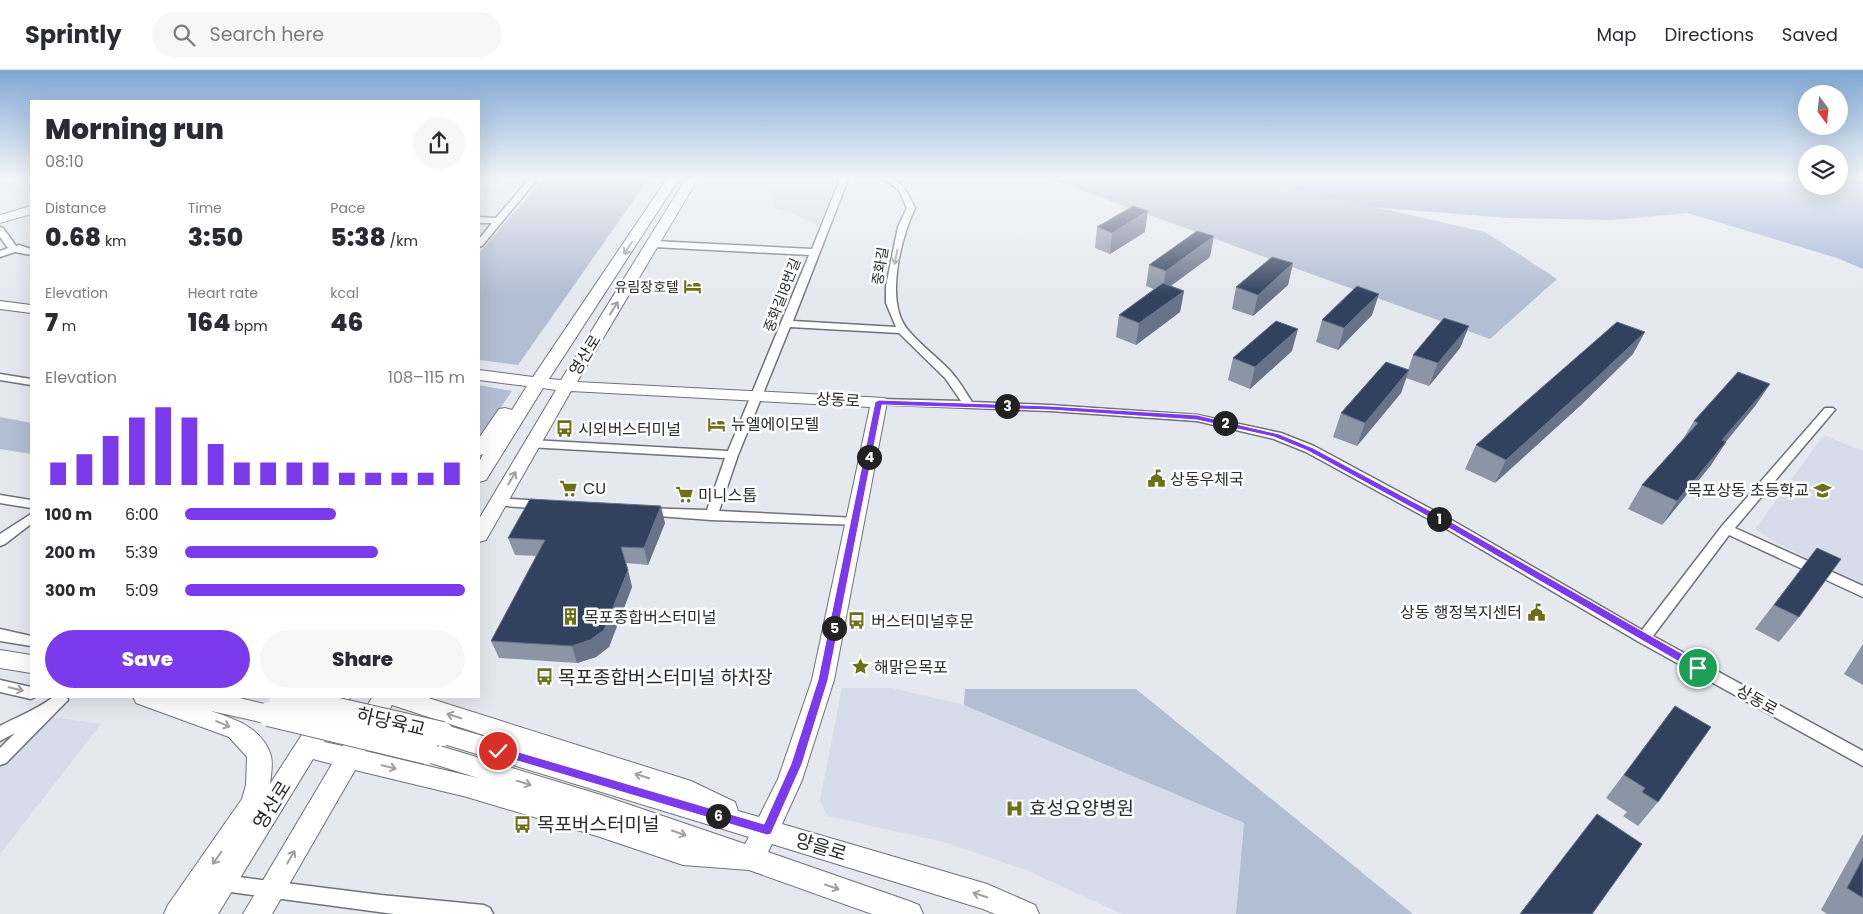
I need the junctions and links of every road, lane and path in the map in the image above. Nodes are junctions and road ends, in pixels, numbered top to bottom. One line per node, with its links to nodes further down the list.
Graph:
1 (501, 216): 7 (street)
2 (648, 216): 23 (street, 영산로, one-way to 23)
3 (670, 216): 11 (street, 영산로)
4 (829, 216): 14 (street, 중화길18번길)
5 (907, 216): 19 (street, 중화길, one-way to 19)
6 (480, 220): 7 (street)
7 (497, 221): 9 (street)
8 (0, 230): 12 (street)
9 (480, 243)
10 (30, 244): 12 (street)
11 (654, 244): 14 (street); 24 (street, 영산로, one-way to 11)
12 (13, 249): 13 (street); 15 (street)
13 (30, 252)
14 (814, 252): 18 (street, 중화길18번길)
15 (0, 254)
16 (0, 305): 17 (street)
17 (30, 310)
18 (787, 324): 19 (street); 25 (street, 중화길18번길)
19 (902, 330): 27 (street, 중화길)
20 (480, 375): 23 (street, 상동로)
21 (0, 377): 22 (street)
22 (30, 382)
23 (537, 383): 24 (street, 상동로); 30 (street); 32 (street, 영산로)
24 (566, 386): 25 (street, 상동로); 29 (street, 영산로)
25 (758, 395): 26 (street, 상동로); 31 (street, 중화길18번길)
26 (879, 402): 27 (street, 상동로); 40 (street)
27 (969, 405): 46 (street, 상동로)
28 (1829, 410): 41 (street)
29 (532, 444): 31 (street); 34 (street, 영산로, one-way to 29)
30 (480, 448)
31 (732, 454): 38 (street, 중화길18번길)
32 (480, 474)
33 (0, 499): 35 (street)
34 (498, 502): 36 (street); 42 (street, 영산로)
35 (30, 504)
36 (556, 506)
37 (634, 511): 38 (street)
38 (711, 516): 40 (street)
39 (30, 519): 43 (street)
40 (856, 522): 65 (street)
41 (1727, 529): 44 (street); 46 (street)
42 (480, 533)
43 (0, 541)
44 (1863, 592)
45 (0, 635): 47 (street)
46 (1644, 638): 64 (street, 상동로)
47 (30, 641)
48 (0, 659): 49 (street)
49 (30, 664)
50 (0, 686): 51 (street, one-way to 51)
51 (30, 693)
52 (53, 698): 59 (street); 62 (street)
53 (149, 698): 69 (street, one-way to 69)
54 (216, 698): 58 (street)
55 (339, 698): 61 (street, 영산로)
56 (384, 698): 63 (street)
57 (398, 698): 65 (street, one-way to 57)
58 (275, 702): 60 (street, 하당육교, bridge)
59 (0, 734)
60 (435, 743): 65 (street, 양을로); 66 (street, 양을로, one-way to 66)
61 (308, 748): 63 (street); 67 (street, 영산로)
62 (0, 758)
63 (349, 758): 66 (street, one-way to 66); 68 (street, one-way to 63)
64 (1863, 758)
65 (767, 830): 66 (street); 74 (street, 양을로, one-way to 65)
66 (752, 858): 73 (street, 양을로, one-way to 73)
67 (223, 883): 68 (street); 70 (street, 영산로)
68 (271, 891): 71 (street); 72 (street)
69 (178, 914)
70 (202, 914)
71 (256, 914)
72 (484, 914)
73 (909, 914)
74 (1025, 914)

